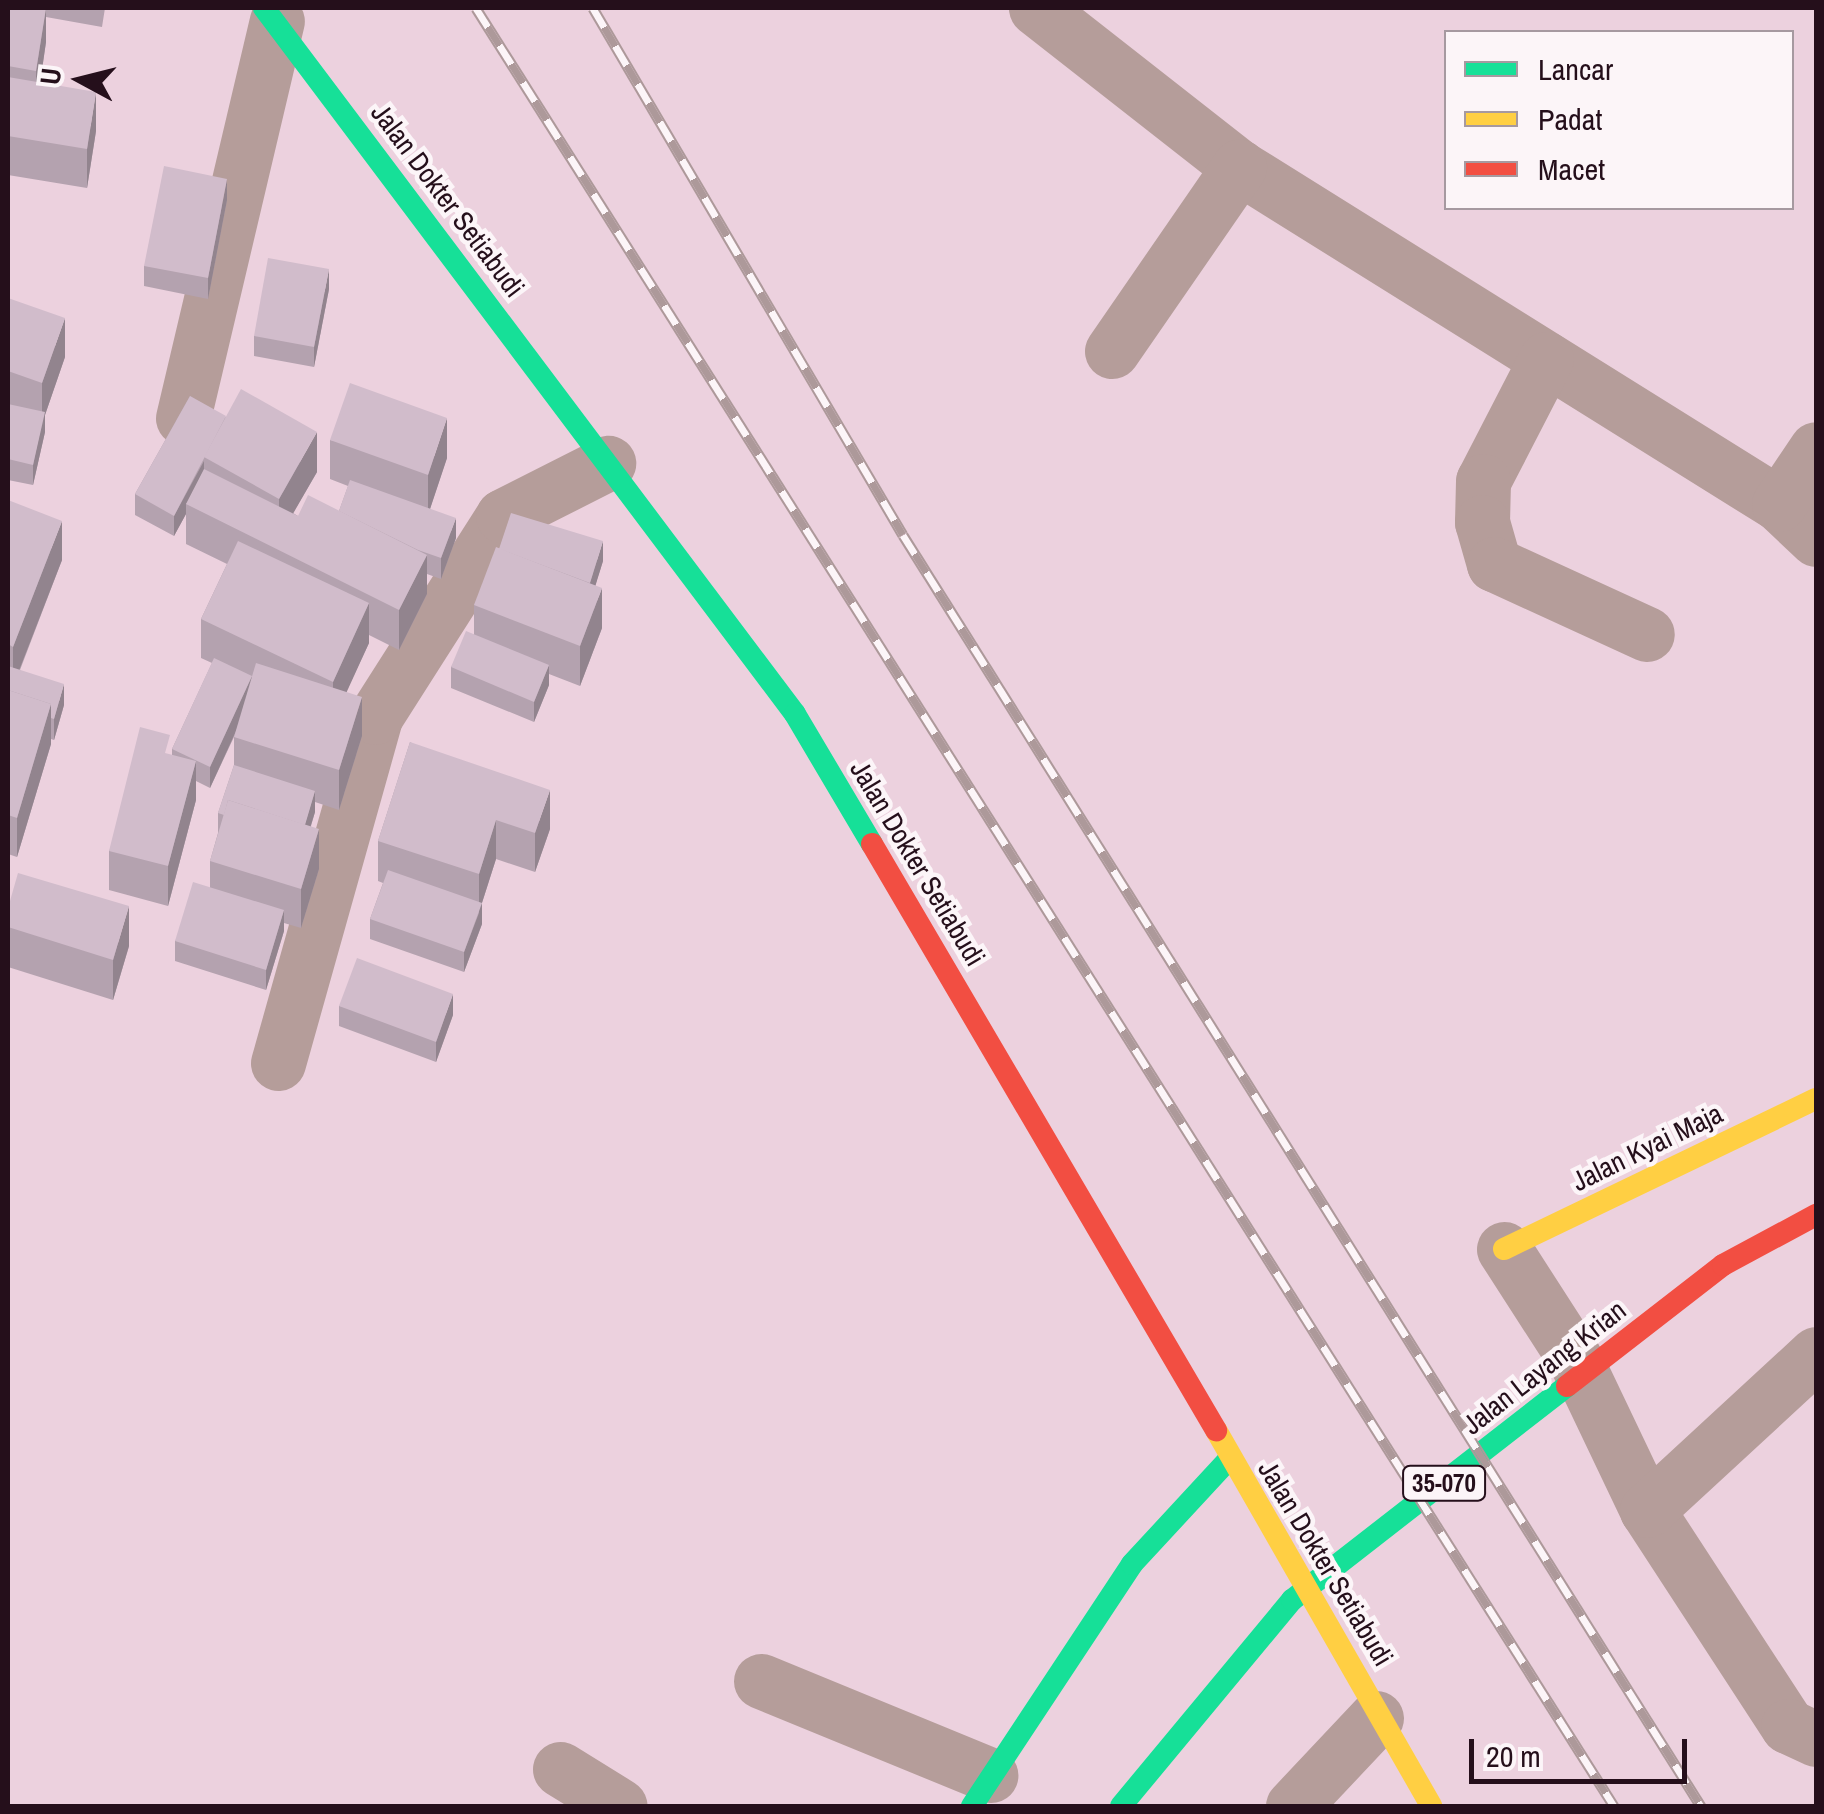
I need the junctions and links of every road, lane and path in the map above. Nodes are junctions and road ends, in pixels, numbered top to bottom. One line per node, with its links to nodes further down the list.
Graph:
1 (1036, 8): 3 (street)
2 (270, 14): 6 (street); 8 (main road, Jalan Dokter Setiabudi)
3 (1239, 166): 4 (street); 5 (street)
4 (1112, 350)
5 (1546, 359): 9 (street); 10 (street)
6 (183, 418)
7 (1816, 449): 9 (street)
8 (608, 463): 11 (street); 16 (main road, Jalan Dokter Setiabudi)
9 (1798, 522)
10 (1647, 634)
11 (278, 1064)
12 (1816, 1100): 14 (main road, Jalan Kyai Maja)
13 (1816, 1215): 24 (main road, Jalan Layang Krian / 35-070)
14 (1504, 1249): 17 (street)
15 (1816, 1354): 17 (street)
16 (1230, 1458): 19 (main road, Jalan Dokter Setiabudi); 22 (main road)
17 (1641, 1492): 20 (street)
18 (761, 1682): 22 (street)
19 (1370, 1702): 25 (street); 26 (main road, Jalan Dokter Setiabudi)
20 (1816, 1739)
21 (560, 1769): 23 (street)
22 (981, 1791)
23 (620, 1806)
24 (1121, 1806)
25 (1293, 1806)
26 (1432, 1806)

